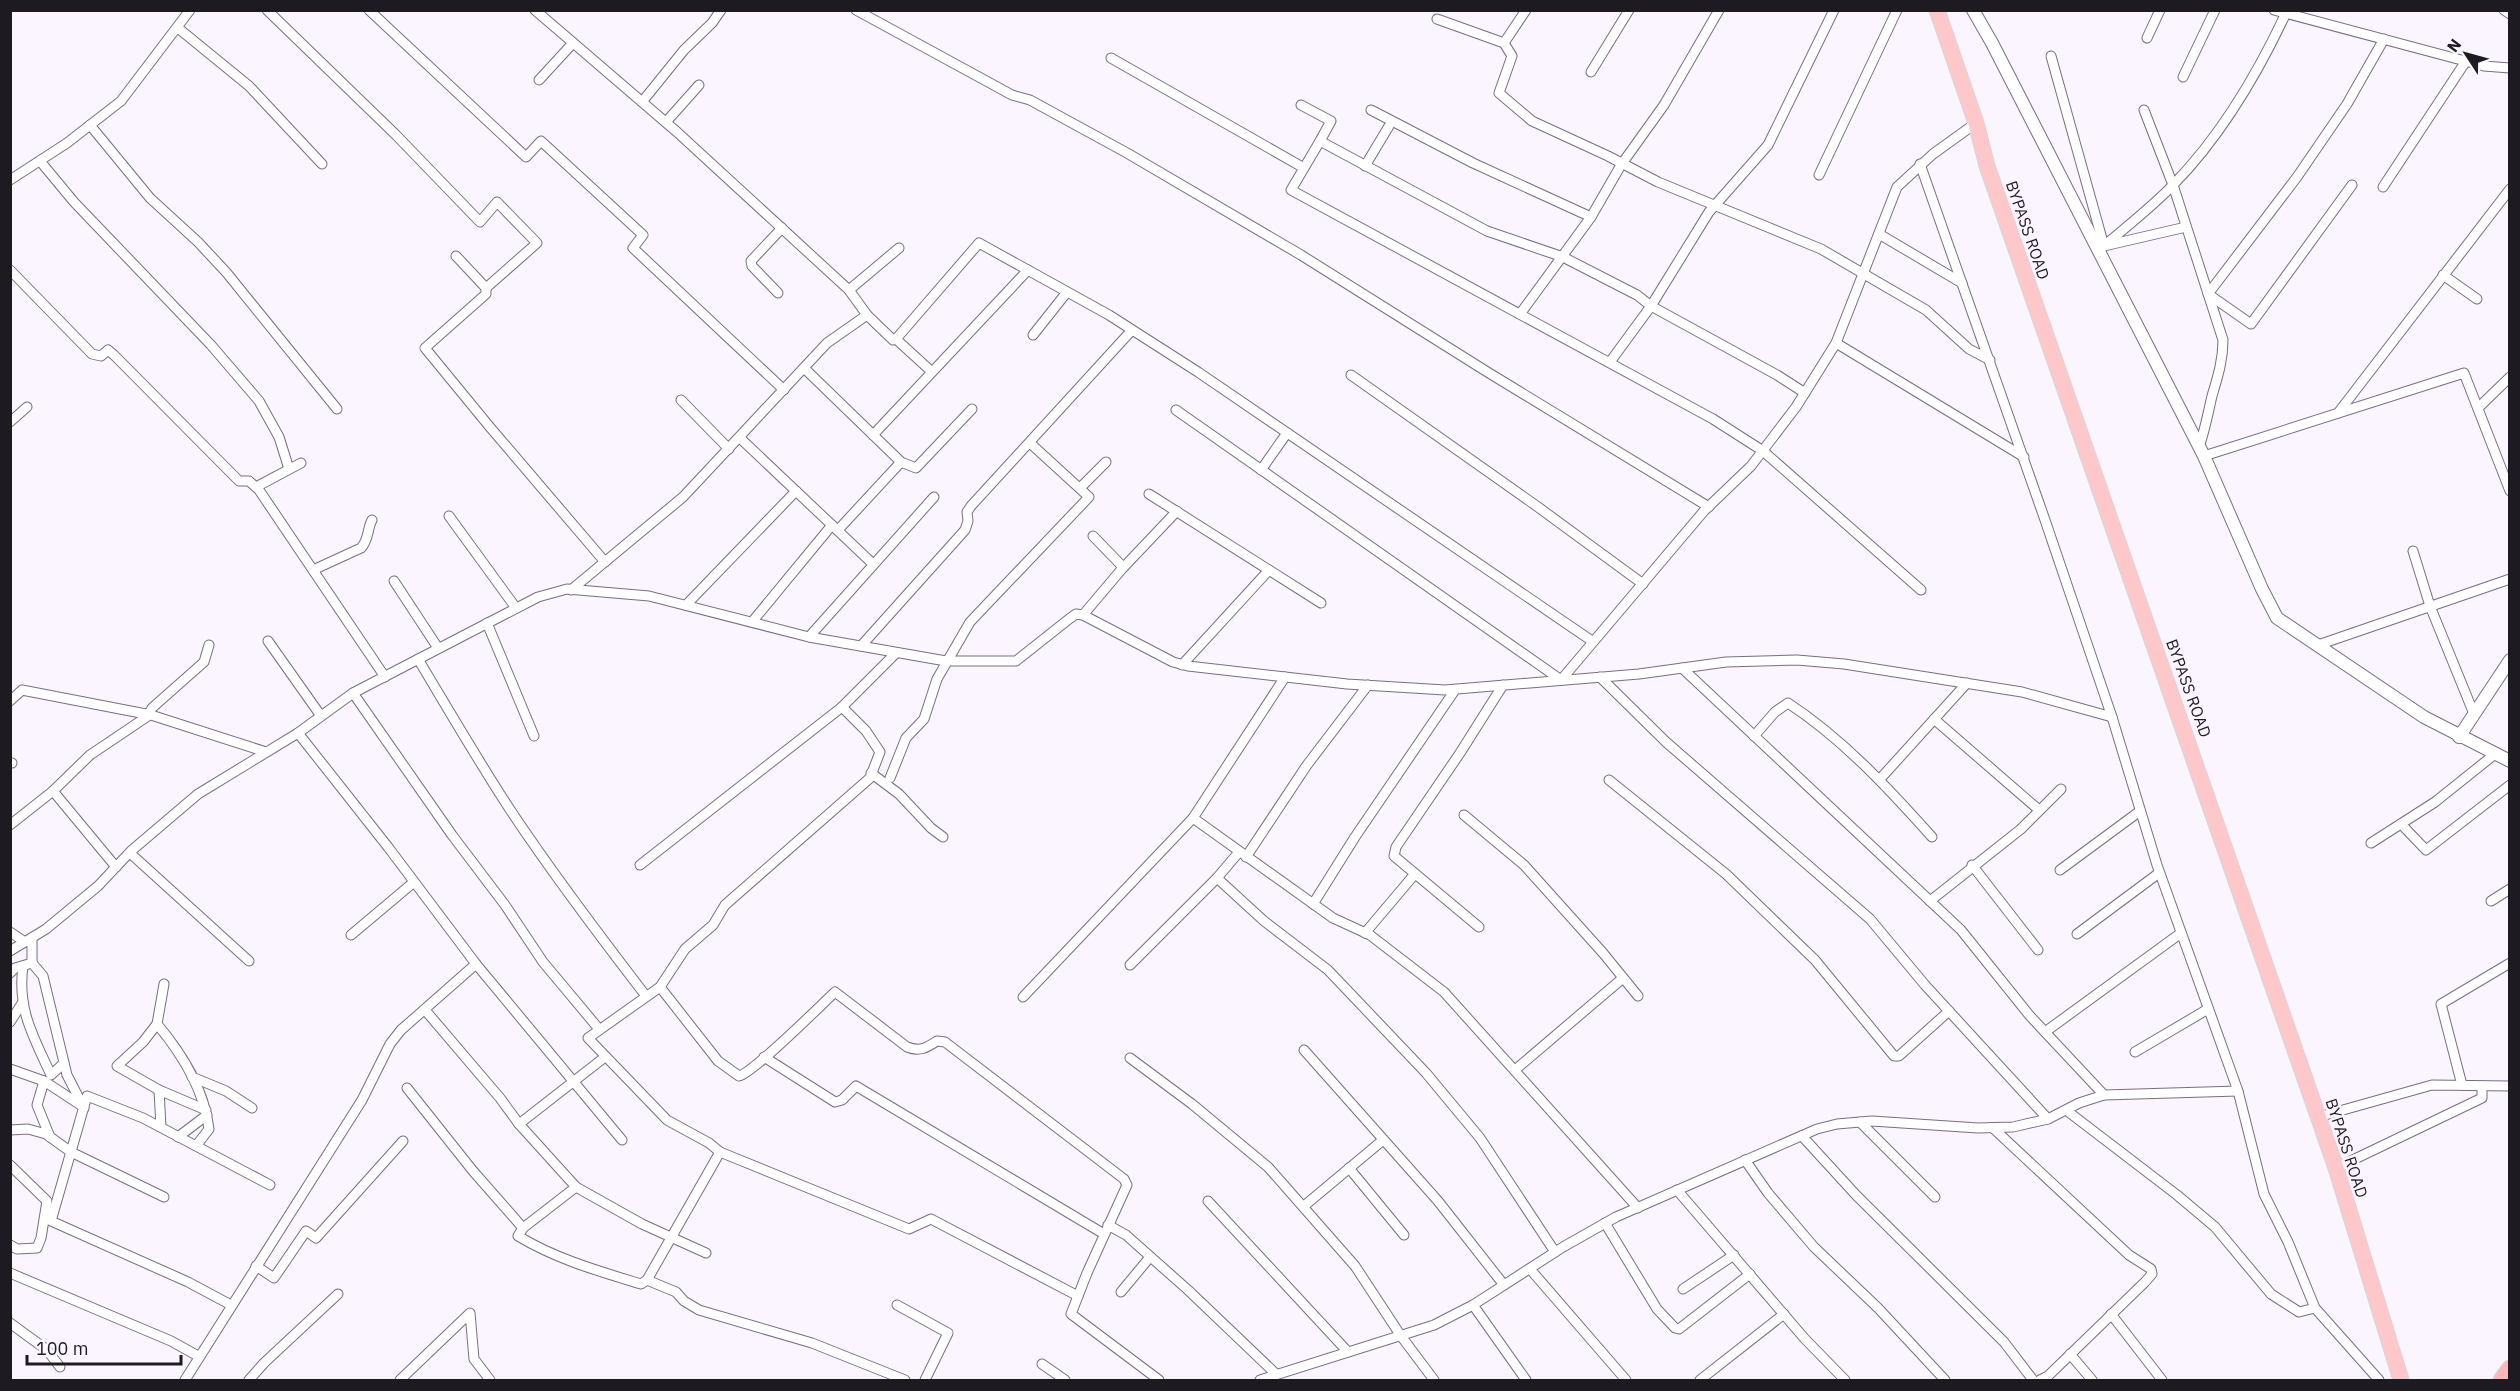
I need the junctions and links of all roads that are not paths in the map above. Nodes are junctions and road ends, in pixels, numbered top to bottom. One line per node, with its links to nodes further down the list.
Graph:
1 (267, 10): 69 (street)
2 (369, 10): 88 (street)
3 (535, 10): 24 (street)
4 (721, 10): 34 (street)
5 (856, 10): 117 (street)
6 (1526, 10): 25 (street)
7 (1629, 10): 30 (street)
8 (1719, 10): 46 (street)
9 (1834, 10): 55 (street)
10 (1897, 10): 49 (street)
11 (1937, 10): 39 (main road, BYPASS ROAD)
12 (1973, 10): 60 (street)
13 (2160, 10): 22 (street)
14 (2215, 10): 31 (street)
15 (2274, 10): 18 (street)
16 (2504, 10): 19 (street)
17 (190, 11): 21 (street)
18 (2286, 13): 23 (street); 51 (street)
19 (2510, 14)
20 (1437, 19): 25 (street)
21 (178, 28): 40 (street); 44 (street)
22 (2147, 38)
23 (2384, 39): 28 (street); 73 (street)
24 (573, 43): 32 (street); 34 (street)
25 (1504, 43): 46 (street)
26 (2051, 56): 60 (street)
27 (1111, 58): 48 (street)
28 (2466, 61): 29 (street); 53 (street)
29 (2510, 68)
30 (1590, 72)
31 (2183, 78)
32 (539, 80)
33 (699, 85): 38 (street)
34 (642, 102): 38 (street)
35 (1301, 105): 42 (street)
36 (1371, 110): 56 (street)
37 (2145, 110): 51 (street)
38 (666, 122): 58 (street)
39 (1976, 123): 45 (street); 258 (main road, BYPASS ROAD)
40 (90, 125): 43 (street); 93 (street)
41 (1389, 126): 47 (street)
42 (1320, 141): 47 (street); 48 (street)
43 (40, 161): 50 (street); 109 (street)
44 (322, 164)
45 (1920, 164): 59 (street); 68 (street)
46 (1622, 165): 55 (street); 56 (street)
47 (1365, 166): 63 (street)
48 (1304, 168): 76 (street)
49 (1819, 175)
50 (10, 180)
51 (2173, 185): 57 (street); 60 (street)
52 (2352, 185): 73 (street)
53 (2383, 188)
54 (2510, 189): 67 (street)
55 (1714, 207): 66 (street); 75 (street)
56 (1591, 217): 63 (street)
57 (2186, 227): 60 (street); 73 (street)
58 (782, 228): 70 (street); 72 (street)
59 (1879, 234): 66 (street); 68 (street)
60 (2101, 247): 104 (street)
61 (900, 248): 70 (street)
62 (456, 256): 69 (street)
63 (1563, 257): 75 (street); 76 (street)
64 (10, 270): 111 (street)
65 (1028, 270): 71 (street); 80 (street); 85 (street)
66 (1864, 275): 81 (street); 82 (street)
67 (2444, 275): 74 (street); 96 (street)
68 (1963, 283): 82 (street)
69 (486, 288): 124 (street)
70 (849, 290): 77 (street)
71 (1067, 292): 78 (street); 79 (street)
72 (777, 293)
73 (2208, 294): 104 (street)
74 (2477, 299)
75 (1651, 306): 83 (street); 89 (street)
76 (1520, 314): 83 (street)
77 (867, 315): 80 (street); 84 (street)
78 (1132, 330): 98 (street); 101 (street)
79 (1033, 335)
80 (896, 339): 85 (street)
81 (1836, 343): 89 (street); 105 (street)
82 (1990, 360): 105 (street)
83 (1610, 362): 103 (street)
84 (804, 368): 88 (street); 99 (street)
85 (932, 372): 99 (street)
86 (1351, 375): 131 (street)
87 (2510, 377): 92 (street)
88 (784, 390): 100 (street)
89 (1805, 393): 103 (street)
90 (681, 400): 102 (street)
91 (27, 407): 97 (street)
92 (2478, 408): 96 (street); 114 (street)
93 (337, 409)
94 (972, 409): 106 (street)
95 (1176, 410): 110 (street)
96 (2338, 413): 104 (street)
97 (10, 422)
98 (1287, 433): 110 (street); 143 (street)
99 (873, 435): 106 (street)
100 (740, 438): 102 (street); 113 (street)
101 (1030, 443): 112 (street); 146 (street)
102 (729, 449): 124 (street)
103 (1763, 451): 117 (street); 133 (street)
104 (2201, 451): 145 (street)
105 (2024, 457): 168 (street)
106 (901, 462): 121 (street)
107 (1106, 462): 112 (street)
108 (301, 463): 109 (street)
109 (289, 469): 111 (street)
110 (1261, 470): 157 (street)
111 (256, 487): 127 (street)
112 (1080, 488): 151 (street)
113 (796, 491): 121 (street); 135 (street)
114 (2510, 491)
115 (1149, 494): 118 (street)
116 (934, 497): 125 (street)
117 (1708, 507): 131 (street)
118 (1177, 511): 126 (street); 128 (street)
119 (449, 516): 137 (street)
120 (372, 520): 127 (street)
121 (835, 528): 125 (street); 139 (street)
122 (1094, 536): 126 (street)
123 (2413, 551): 136 (street)
124 (605, 561): 132 (street)
125 (873, 564): 141 (street)
126 (1123, 567): 138 (street)
127 (313, 570): 154 (street)
128 (1269, 570): 134 (street); 152 (street)
129 (2510, 579): 136 (street)
130 (394, 581): 147 (street)
131 (1642, 585): 143 (street)
132 (571, 590): 135 (street); 137 (street)
133 (1921, 590)
134 (1321, 603)
135 (686, 605): 139 (street)
136 (2430, 606): 145 (street); 166 (street)
137 (516, 608): 140 (street)
138 (1083, 615): 151 (street); 152 (street)
139 (752, 622): 141 (street)
140 (487, 623): 147 (street); 171 (street)
141 (809, 637): 146 (street)
142 (268, 641): 167 (street)
143 (1592, 641): 157 (street)
144 (209, 645): 165 (street)
145 (2318, 645): 173 (street)
146 (861, 646): 148 (street)
147 (438, 648): 149 (street)
148 (896, 652): 151 (street); 164 (street)
149 (418, 659): 154 (street); 225 (street)
150 (2510, 660): 166 (street)
151 (946, 661): 178 (street)
152 (1182, 664): 155 (street)
153 (1682, 668): 156 (street); 158 (street); 172 (street)
154 (385, 677): 162 (street)
155 (1285, 677): 159 (street); 187 (street)
156 (1600, 677): 157 (street); 231 (street)
157 (1561, 680): 160 (street)
158 (1967, 683): 168 (street); 169 (street)
159 (1368, 685): 161 (street); 194 (street)
160 (1503, 685): 161 (street); 200 (street)
161 (1455, 690): 206 (street)
162 (353, 693): 167 (street); 234 (street)
163 (10, 701): 165 (street)
164 (842, 707): 177 (street); 195 (street)
165 (149, 714): 174 (street); 183 (street)
166 (2474, 714): 173 (street)
167 (321, 716): 170 (street)
168 (2112, 717): 185 (street)
169 (1934, 719): 179 (street); 184 (street)
170 (298, 733): 174 (street); 202 (street)
171 (534, 736)
172 (1754, 736): 179 (street); 204 (street)
173 (2459, 737): 175 (street)
174 (266, 752): 193 (street)
175 (2495, 754): 176 (street); 188 (street)
176 (2510, 761)
177 (872, 774): 190 (street); 224 (street)
178 (890, 777)
179 (1880, 779): 191 (street)
180 (1609, 780): 231 (street)
181 (2510, 785): 188 (street)
182 (2061, 789): 184 (street)
183 (53, 791): 189 (street); 197 (street)
184 (2039, 810): 196 (street)
185 (2140, 810): 198 (street); 199 (street)
186 (1464, 815): 222 (street)
187 (1193, 818): 194 (street); 227 (street)
188 (2401, 824): 192 (street)
189 (10, 825)
190 (943, 837)
191 (1932, 837)
192 (2371, 843)
193 (130, 853): 197 (street); 216 (street)
194 (1242, 854): 201 (street); 206 (street)
195 (640, 865)
196 (1972, 866): 204 (street); 214 (street)
197 (116, 867): 213 (street)
198 (2060, 870)
199 (2159, 873): 210 (street); 211 (street)
200 (1414, 875): 207 (street); 209 (street)
201 (1217, 878): 220 (street); 292 (street)
202 (414, 882): 212 (street); 219 (street)
203 (2510, 889): 205 (street)
204 (1930, 901): 235 (street)
205 (2491, 901)
206 (1313, 904): 209 (street)
207 (1479, 927)
208 (10, 932): 213 (street)
209 (1365, 933): 243 (street)
210 (2181, 933): 229 (street); 235 (street)
211 (2077, 934)
212 (351, 935)
213 (28, 940): 215 (street); 218 (street)
214 (2038, 950)
215 (10, 951)
216 (249, 961)
217 (2510, 963): 247 (street)
218 (28, 964): 221 (street); 228 (street); 241 (street)
219 (476, 964): 230 (street); 246 (street)
220 (1130, 965)
221 (10, 973)
222 (1623, 978): 226 (street); 243 (street)
223 (164, 984): 233 (street)
224 (660, 987): 225 (street); 239 (street)
225 (646, 996): 234 (street)
226 (1638, 996)
227 (1023, 997)
228 (22, 1002): 232 (street); 241 (street)
229 (2208, 1008): 237 (street); 252 (street)
230 (426, 1010): 261 (street); 296 (street)
231 (1949, 1011): 259 (street)
232 (10, 1022)
233 (157, 1024): 244 (street); 251 (street)
234 (599, 1029): 238 (street)
235 (2045, 1032): 253 (street)
236 (1304, 1050): 269 (street)
237 (2135, 1052)
238 (605, 1057): 246 (street); 273 (street)
239 (764, 1058): 288 (street); 288 (street)
240 (1130, 1058): 284 (street)
241 (64, 1063): 254 (street)
242 (10, 1069): 245 (street)
243 (1515, 1070): 285 (street)
244 (192, 1077): 255 (street); 257 (street)
245 (44, 1081): 254 (street); 266 (street)
246 (574, 1082): 261 (street); 268 (street)
247 (2462, 1086): 248 (street); 258 (street)
248 (2482, 1086): 249 (street); 277 (street)
249 (2510, 1086)
250 (406, 1088): 287 (street)
251 (159, 1090): 257 (street); 262 (street)
252 (2238, 1091): 253 (street); 309 (street)
253 (2104, 1095): 256 (street)
254 (84, 1108): 262 (street); 272 (street)
255 (252, 1108)
256 (2066, 1110): 259 (street); 309 (street)
257 (207, 1113): 267 (street); 271 (street)
258 (2318, 1117): 277 (main road, BYPASS ROAD)
259 (2048, 1119): 263 (street)
260 (1860, 1122): 263 (street); 265 (street); 282 (street)
261 (519, 1124): 279 (street)
262 (160, 1127): 267 (street)
263 (1993, 1128): 311 (street)
264 (10, 1130): 266 (street)
265 (1802, 1136): 274 (street); 336 (street)
266 (50, 1137): 272 (street)
267 (177, 1137): 271 (street)
268 (622, 1140)
269 (1383, 1140): 276 (street); 301 (street)
270 (403, 1141): 296 (street)
271 (196, 1146): 278 (street)
272 (71, 1152): 281 (street); 306 (street)
273 (720, 1152): 290 (street); 305 (street)
274 (1744, 1160): 280 (street); 335 (street)
275 (10, 1165): 291 (street)
276 (1349, 1168): 284 (street); 289 (street)
277 (2336, 1168): 341 (main road, BYPASS ROAD)
278 (270, 1185)
279 (576, 1187): 287 (street); 290 (street)
280 (1677, 1190): 285 (street); 294 (street)
281 (164, 1197)
282 (1935, 1197)
283 (1208, 1201): 314 (street)
284 (1304, 1206): 313 (street)
285 (1638, 1208): 286 (street)
286 (1605, 1223): 292 (street); 299 (street)
287 (523, 1228): 300 (street)
288 (1106, 1229): 295 (street); 305 (street)
289 (1404, 1235)
290 (672, 1238): 293 (street); 300 (street)
291 (10, 1245)
292 (1555, 1252): 297 (street)
293 (706, 1253)
294 (1734, 1255): 299 (street); 302 (street)
295 (1150, 1257): 303 (street); 320 (street)
296 (256, 1266): 306 (street)
297 (1530, 1269): 301 (street); 332 (street)
298 (10, 1273): 316 (street)
299 (1750, 1274): 310 (street)
300 (647, 1280): 326 (street)
301 (1504, 1285): 308 (street)
302 (1683, 1289)
303 (1121, 1292)
304 (338, 1294): 323 (street)
305 (1078, 1296): 329 (street)
306 (231, 1305): 316 (street)
307 (897, 1305): 327 (street)
308 (1473, 1305): 313 (street); 331 (street)
309 (2315, 1308): 340 (street)
310 (1784, 1314): 333 (street); 334 (street)
311 (2112, 1314): 315 (street); 339 (street)
312 (10, 1323): 318 (street)
313 (1401, 1336): 314 (street); 321 (street)
314 (1348, 1352): 320 (street)
315 (2070, 1354): 337 (street); 338 (street)
316 (198, 1356): 322 (street)
317 (1042, 1364): 328 (street)
318 (60, 1367)
319 (2510, 1369): 342 (highway)
320 (1276, 1374): 330 (street)
321 (1430, 1379)
322 (185, 1380)
323 (249, 1380)
324 (400, 1380): 325 (street)
325 (490, 1380)
326 (905, 1380)
327 (924, 1380)
328 (1065, 1380)
329 (1159, 1380)
330 (1260, 1380)
331 (1526, 1380)
332 (1626, 1380)
333 (1700, 1380)
334 (1845, 1380)
335 (1945, 1380)
336 (2033, 1380)
337 (2040, 1380)
338 (2092, 1380)
339 (2162, 1380)
340 (2379, 1380)
341 (2401, 1380)
342 (2502, 1380)

